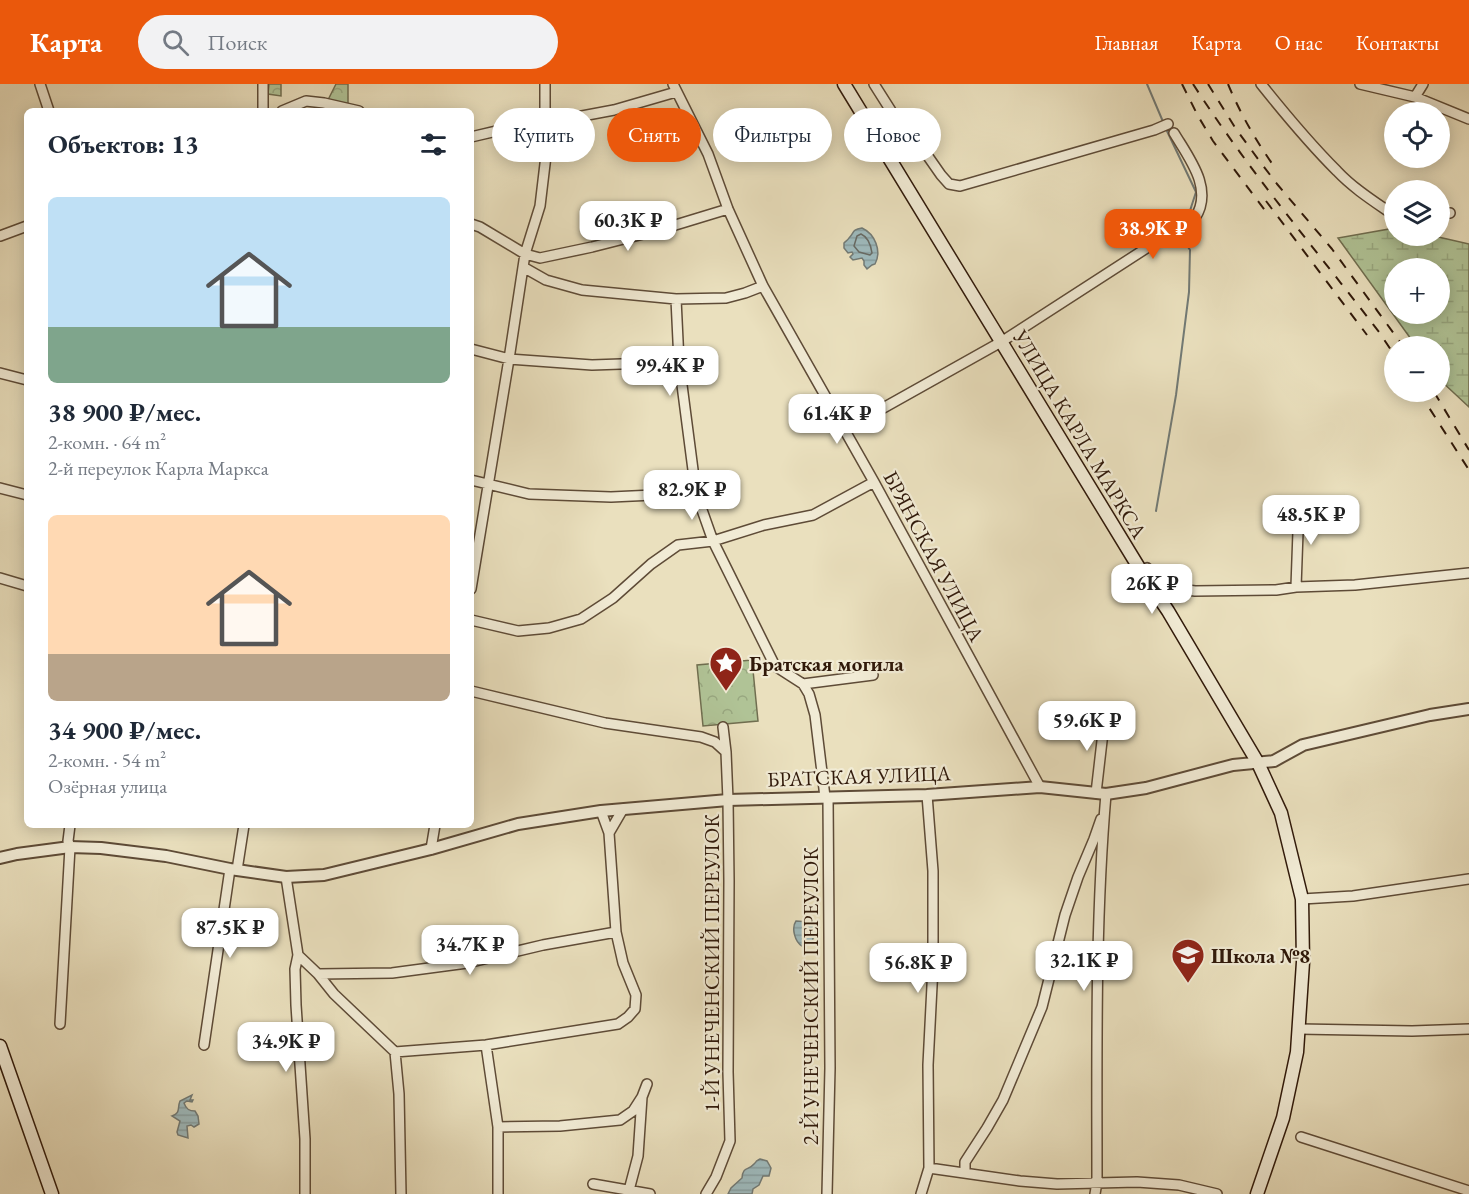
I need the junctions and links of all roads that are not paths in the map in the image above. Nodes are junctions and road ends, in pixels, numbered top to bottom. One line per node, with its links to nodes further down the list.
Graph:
1 (40, 84): 11 (street)
2 (263, 84): 12 (street)
3 (545, 84): 15 (street)
4 (844, 84): 32 (main road, УЛИЦА КАРЛА МАРКСА)
5 (874, 84): 18 (street)
6 (1261, 84): 23 (street)
7 (1360, 84): 10 (street)
8 (1423, 84): 10 (street)
9 (674, 88): 16 (street); 24 (street, БРЯНСКАЯ УЛИЦА)
10 (1415, 97): 17 (street)
11 (48, 108)
12 (263, 108)
13 (289, 108): 14 (street)
14 (345, 108)
15 (545, 108)
16 (595, 114)
17 (1469, 119)
18 (1168, 124)
19 (492, 132): 21 (street)
20 (1174, 133): 32 (street)
21 (474, 136)
22 (545, 162): 28 (street)
23 (1384, 208)
24 (728, 209): 28 (street); 30 (street, БРЯНСКАЯ УЛИЦА)
25 (474, 225): 28 (street)
26 (24, 227): 27 (street)
27 (0, 236)
28 (525, 255): 29 (street)
29 (524, 267): 31 (street); 34 (street)
30 (763, 286): 31 (street); 38 (street, БРЯНСКАЯ УЛИЦА)
31 (676, 298): 35 (street)
32 (1001, 342): 38 (street); 48 (main road, УЛИЦА КАРЛА МАРКСА)
33 (474, 350): 34 (street)
34 (509, 359): 35 (street); 41 (street)
35 (679, 362): 43 (street)
36 (0, 374): 37 (street)
37 (24, 379)
38 (844, 430): 40 (street, БРЯНСКАЯ УЛИЦА)
39 (474, 481): 41 (street)
40 (874, 482): 46 (street); 62 (street, БРЯНСКАЯ УЛИЦА)
41 (488, 484): 43 (street); 47 (street)
42 (0, 488): 44 (street)
43 (696, 493): 46 (street)
44 (24, 494)
45 (1299, 504): 52 (street)
46 (713, 541): 53 (street); 55 (street)
47 (474, 570)
48 (1141, 571): 52 (street); 61 (main road, УЛИЦА КАРЛА МАРКСА)
49 (1469, 573): 52 (street)
50 (0, 579): 51 (street)
51 (24, 585)
52 (1296, 587)
53 (474, 621)
54 (873, 675): 55 (street)
55 (803, 684): 64 (street, 2-Й УНЕЧЕНСКИЙ ПЕРЕУЛОК)
56 (474, 692): 60 (street)
57 (1469, 709): 61 (street, БРАТСКАЯ УЛИЦА)
58 (1105, 715): 65 (street)
59 (723, 727): 60 (street, 1-Й УНЕЧЕНСКИЙ ПЕРЕУЛОК)
60 (726, 752): 66 (street, 1-Й УНЕЧЕНСКИЙ ПЕРЕУЛОК)
61 (1258, 763): 65 (street, БРАТСКАЯ УЛИЦА); 79 (main road, УЛИЦА КАРЛА МАРКСА)
62 (1040, 787): 63 (street, БРАТСКАЯ УЛИЦА); 65 (street, БРАТСКАЯ УЛИЦА)
63 (927, 795): 64 (street, БРАТСКАЯ УЛИЦА); 96 (street)
64 (826, 797): 66 (street, БРАТСКАЯ УЛИЦА); 108 (street, 2-Й УНЕЧЕНСКИЙ ПЕРЕУЛОК)
65 (1102, 798): 97 (street); 98 (street)
66 (728, 800): 67 (street, БРАТСКАЯ УЛИЦА); 107 (street, 1-Й УНЕЧЕНСКИЙ ПЕРЕУЛОК)
67 (623, 809): 68 (street, БРАТСКАЯ УЛИЦА); 72 (street)
68 (601, 811): 72 (street); 74 (street, БРАТСКАЯ УЛИЦА)
69 (70, 828): 73 (street)
70 (243, 828): 76 (street)
71 (434, 828): 74 (street)
72 (609, 833): 80 (street)
73 (70, 847): 75 (street, БРАТСКАЯ УЛИЦА); 76 (street, БРАТСКАЯ УЛИЦА); 83 (street)
74 (431, 849): 77 (street, БРАТСКАЯ УЛИЦА)
75 (0, 858)
76 (233, 869): 77 (street, БРАТСКАЯ УЛИЦА); 87 (street)
77 (286, 877): 81 (street)
78 (1469, 879): 79 (street)
79 (1302, 899): 84 (main road, УЛИЦА КАРЛА МАРКСА)
80 (616, 932): 82 (street); 86 (street)
81 (298, 955): 82 (street); 103 (street)
82 (318, 974): 89 (street)
83 (60, 1024)
84 (1299, 1029): 85 (street); 112 (main road, УЛИЦА КАРЛА МАРКСА)
85 (1469, 1029)
86 (486, 1044): 89 (street); 93 (street)
87 (204, 1045)
88 (0, 1046): 102 (main road)
89 (395, 1052): 104 (street)
90 (647, 1084): 91 (street)
91 (642, 1097): 92 (street); 94 (street)
92 (620, 1120): 93 (street); 94 (street)
93 (498, 1127): 105 (street)
94 (639, 1134): 101 (street)
95 (1301, 1137): 100 (street)
96 (929, 1167): 97 (street); 109 (street)
97 (965, 1172): 98 (street)
98 (1097, 1182): 110 (street); 111 (street)
99 (593, 1184): 101 (street)
100 (1469, 1191)
101 (629, 1192): 106 (street)
102 (52, 1194)
103 (305, 1194)
104 (401, 1194)
105 (498, 1194)
106 (650, 1194)
107 (706, 1194)
108 (826, 1194)
109 (921, 1194)
110 (1095, 1194)
111 (1217, 1194)
112 (1257, 1194)

